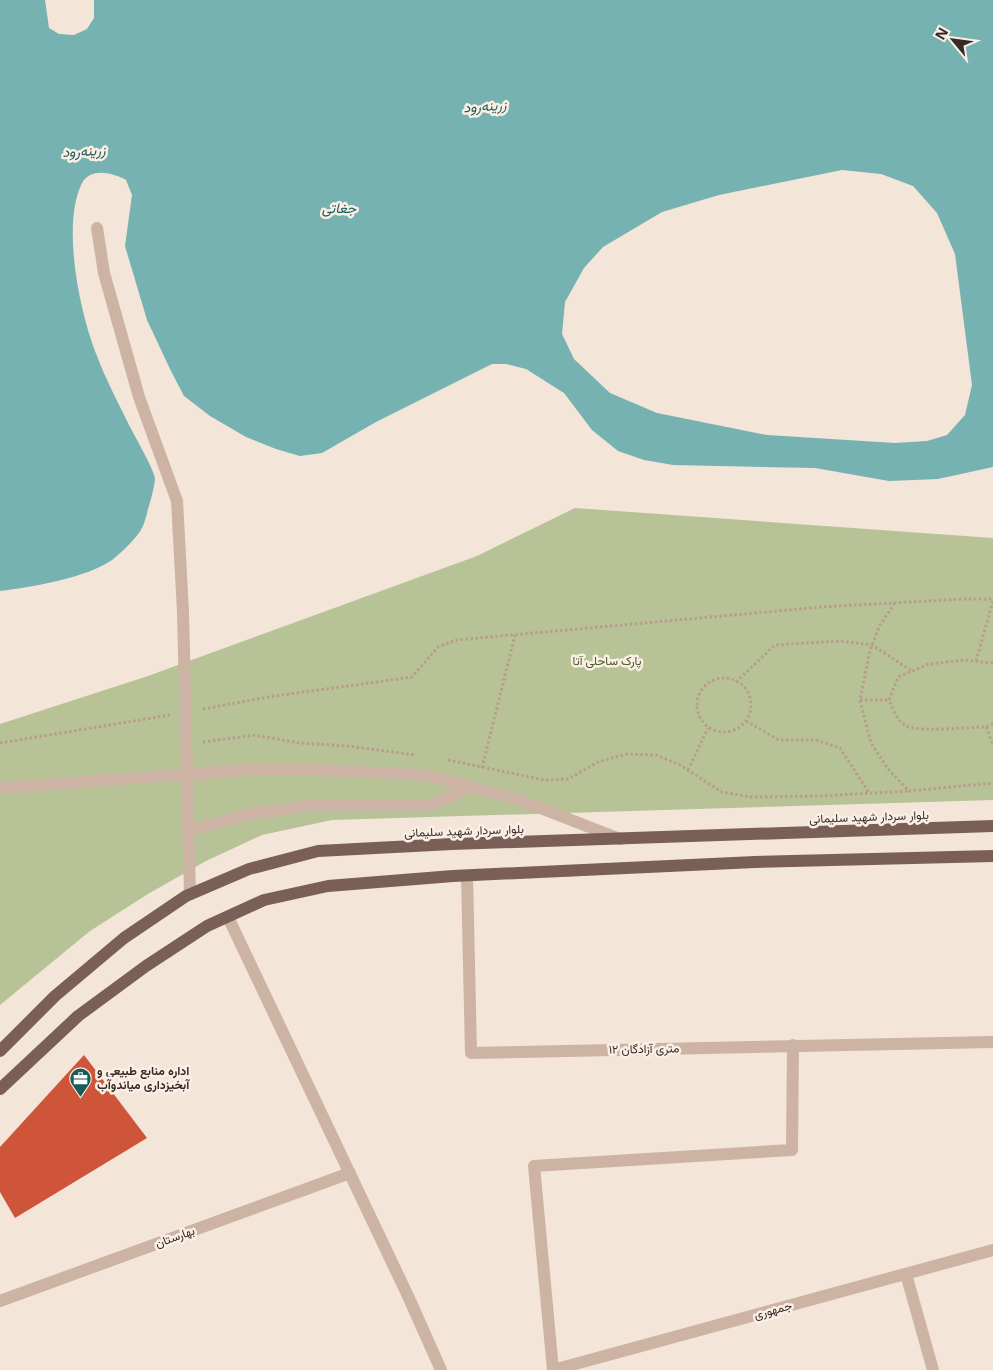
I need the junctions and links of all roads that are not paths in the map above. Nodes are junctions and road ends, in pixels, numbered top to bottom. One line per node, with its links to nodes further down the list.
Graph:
1 (97, 228): 2 (street)
2 (188, 774): 3 (street); 4 (street); 6 (street)
3 (471, 787): 6 (street); 7 (street)
4 (0, 788)
5 (993, 826): 7 (main road, بلوار سردار شهید سلیمانی)
6 (189, 830): 10 (street)
7 (620, 839): 10 (main road, بلوار سردار شهید سلیمانی)
8 (993, 856): 9 (main road)
9 (467, 876): 11 (main road); 13 (street, ۱۲ متری آزادگان)
10 (190, 894): 14 (main road, بلوار سردار شهید سلیمانی)
11 (228, 917): 15 (main road); 16 (street)
12 (993, 1042): 13 (street, ۱۲ متری آزادگان)
13 (793, 1045): 21 (street)
14 (0, 1051)
15 (0, 1089)
16 (350, 1173): 19 (street, بهارستان); 20 (street)
17 (993, 1250): 18 (street, جمهوری)
18 (906, 1274): 21 (street, جمهوری); 22 (street)
19 (0, 1301)
20 (441, 1370)
21 (553, 1370)
22 (933, 1370)

